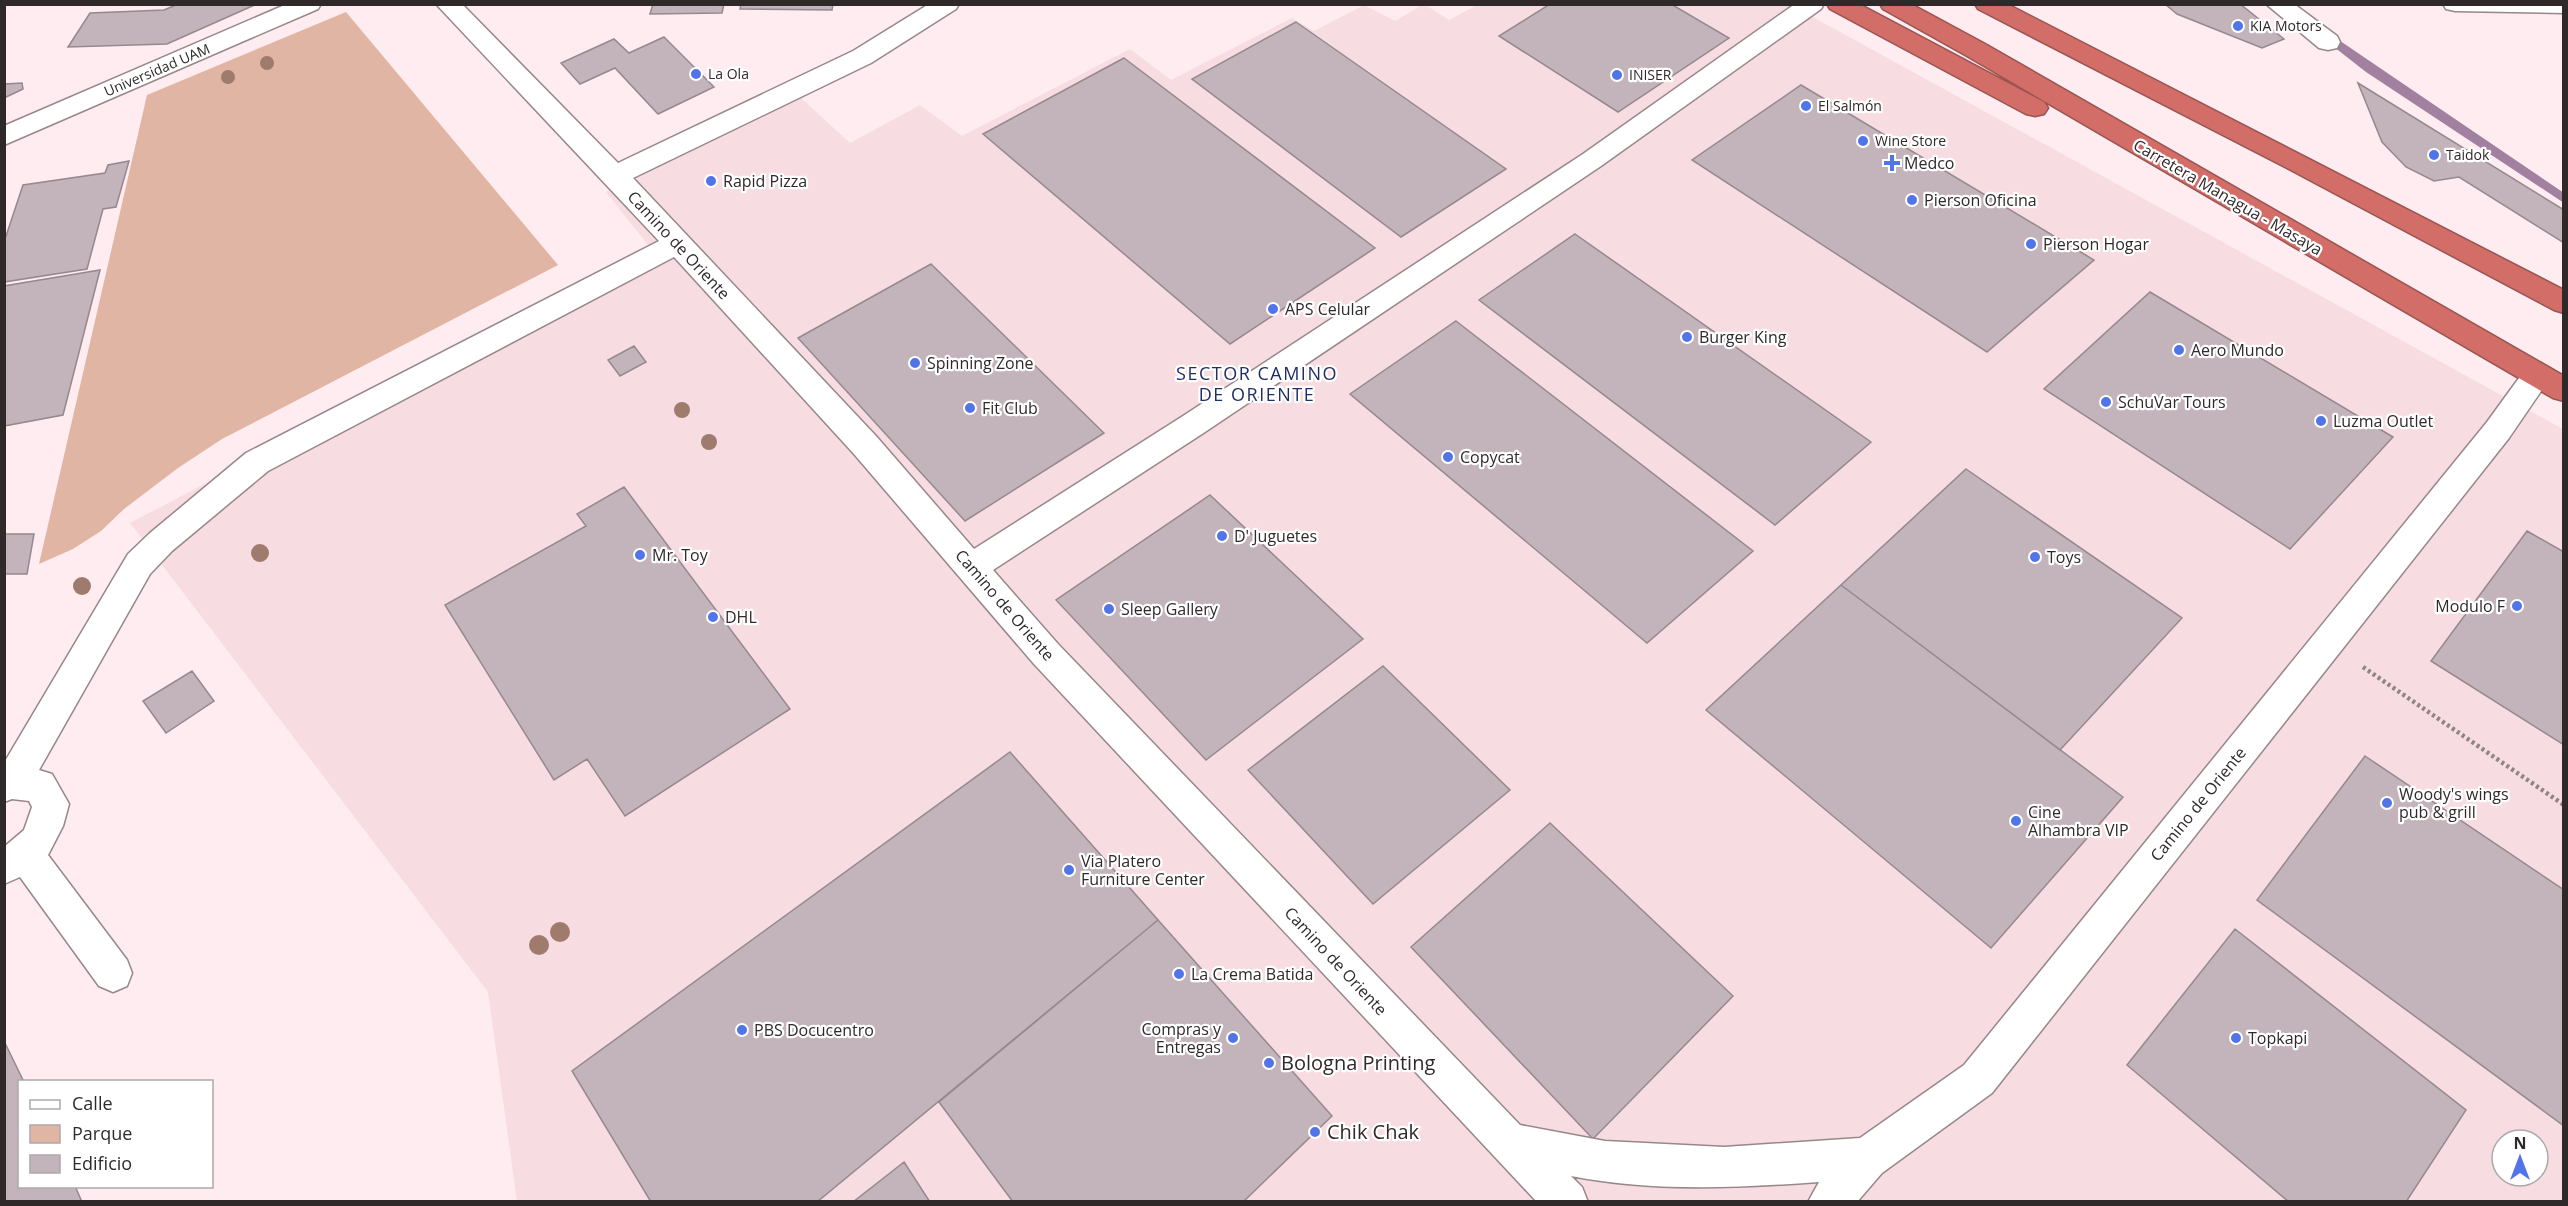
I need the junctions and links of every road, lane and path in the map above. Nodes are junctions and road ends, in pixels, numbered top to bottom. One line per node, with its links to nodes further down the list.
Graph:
1 (309, 4): 13 (street, Universidad UAM)
2 (448, 4): 15 (street, Camino de Oriente)
3 (947, 4): 15 (street)
4 (1812, 4): 20 (street)
5 (1839, 4): 16 (highway)
6 (1892, 4): 16 (highway, Carretera Managua - Masaya)
7 (1987, 4): 14 (highway)
8 (2017, 4): 14 (highway)
9 (2278, 4): 12 (street)
10 (2455, 4): 11 (street)
11 (2564, 6)
12 (2328, 42)
13 (4, 136)
14 (2296, 162): 18 (highway)
15 (615, 176): 17 (street, Camino de Oriente)
16 (2305, 242): 19 (highway, Carretera Managua - Masaya)
17 (676, 244): 20 (street, Camino de Oriente); 22 (street)
18 (2564, 303)
19 (2550, 382): 26 (street, Camino de Oriente)
20 (972, 567): 27 (street, Camino de Oriente)
21 (2384, 682): 23 (path)
22 (8, 784): 24 (street)
23 (2564, 805)
24 (15, 861): 25 (street)
25 (113, 973)
26 (1868, 1158): 27 (street); 29 (street, Camino de Oriente)
27 (1526, 1171): 28 (street, Camino de Oriente)
28 (1567, 1202)
29 (1829, 1202)

